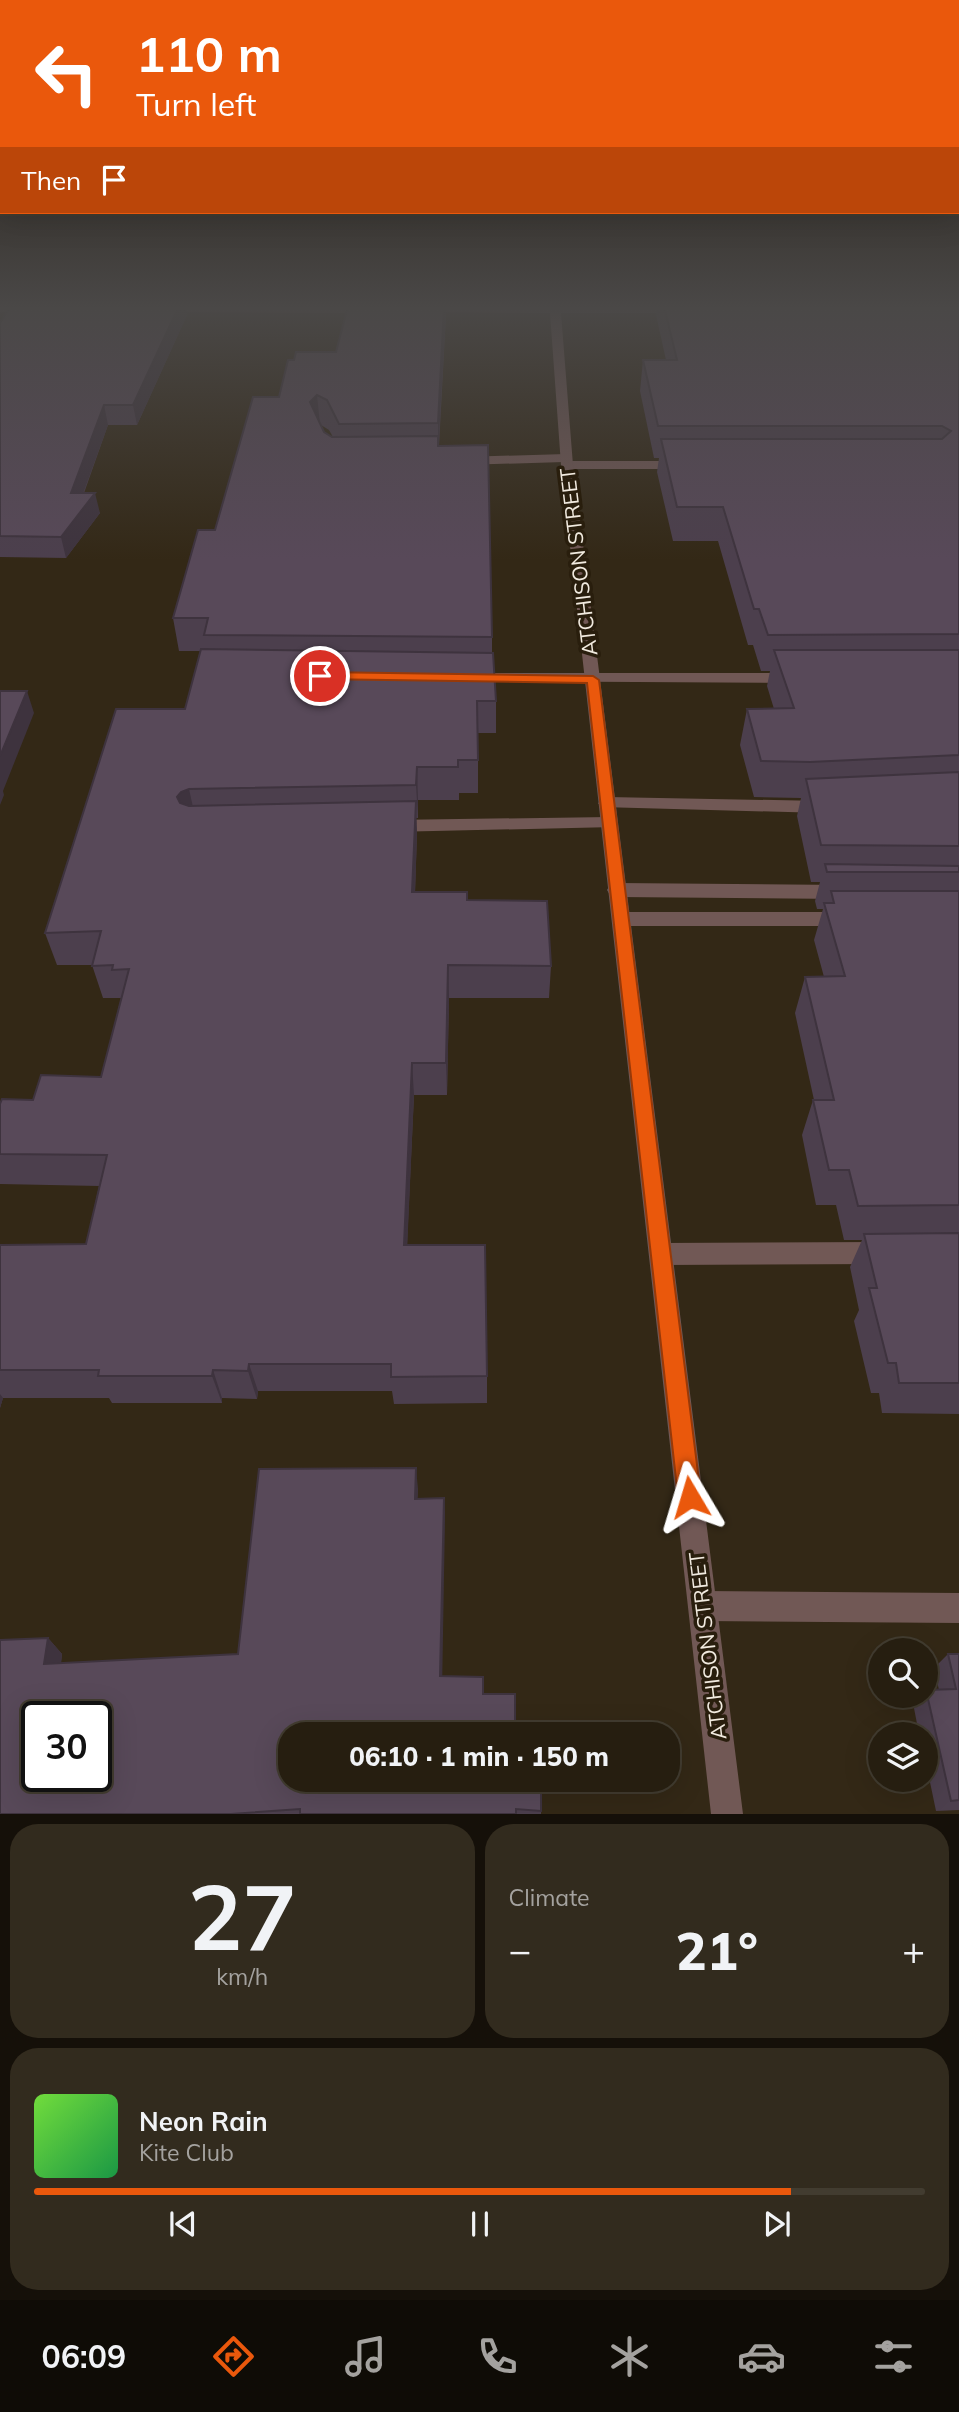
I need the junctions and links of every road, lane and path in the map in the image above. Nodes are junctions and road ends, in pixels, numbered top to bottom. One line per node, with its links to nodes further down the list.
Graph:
1 (561, 391): 3 (street, ATCHISON STREET)
2 (455, 461): 3 (street)
3 (566, 462): 4 (street); 7 (street, ATCHISON STREET)
4 (702, 465)
5 (457, 678): 7 (street)
6 (810, 678): 7 (street)
7 (593, 680): 9 (street, ATCHISON STREET)
8 (846, 806): 9 (street)
9 (608, 813): 10 (lane); 11 (street, ATCHISON STREET)
10 (375, 827)
11 (618, 890): 12 (street); 13 (street, ATCHISON STREET)
12 (864, 892)
13 (622, 919): 14 (street); 16 (street, ATCHISON STREET)
14 (860, 919)
15 (905, 1253): 16 (street)
16 (661, 1254): 17 (street, ATCHISON STREET)
17 (702, 1606): 18 (street); 19 (street, ATCHISON STREET)
18 (959, 1608)
19 (727, 1814)

